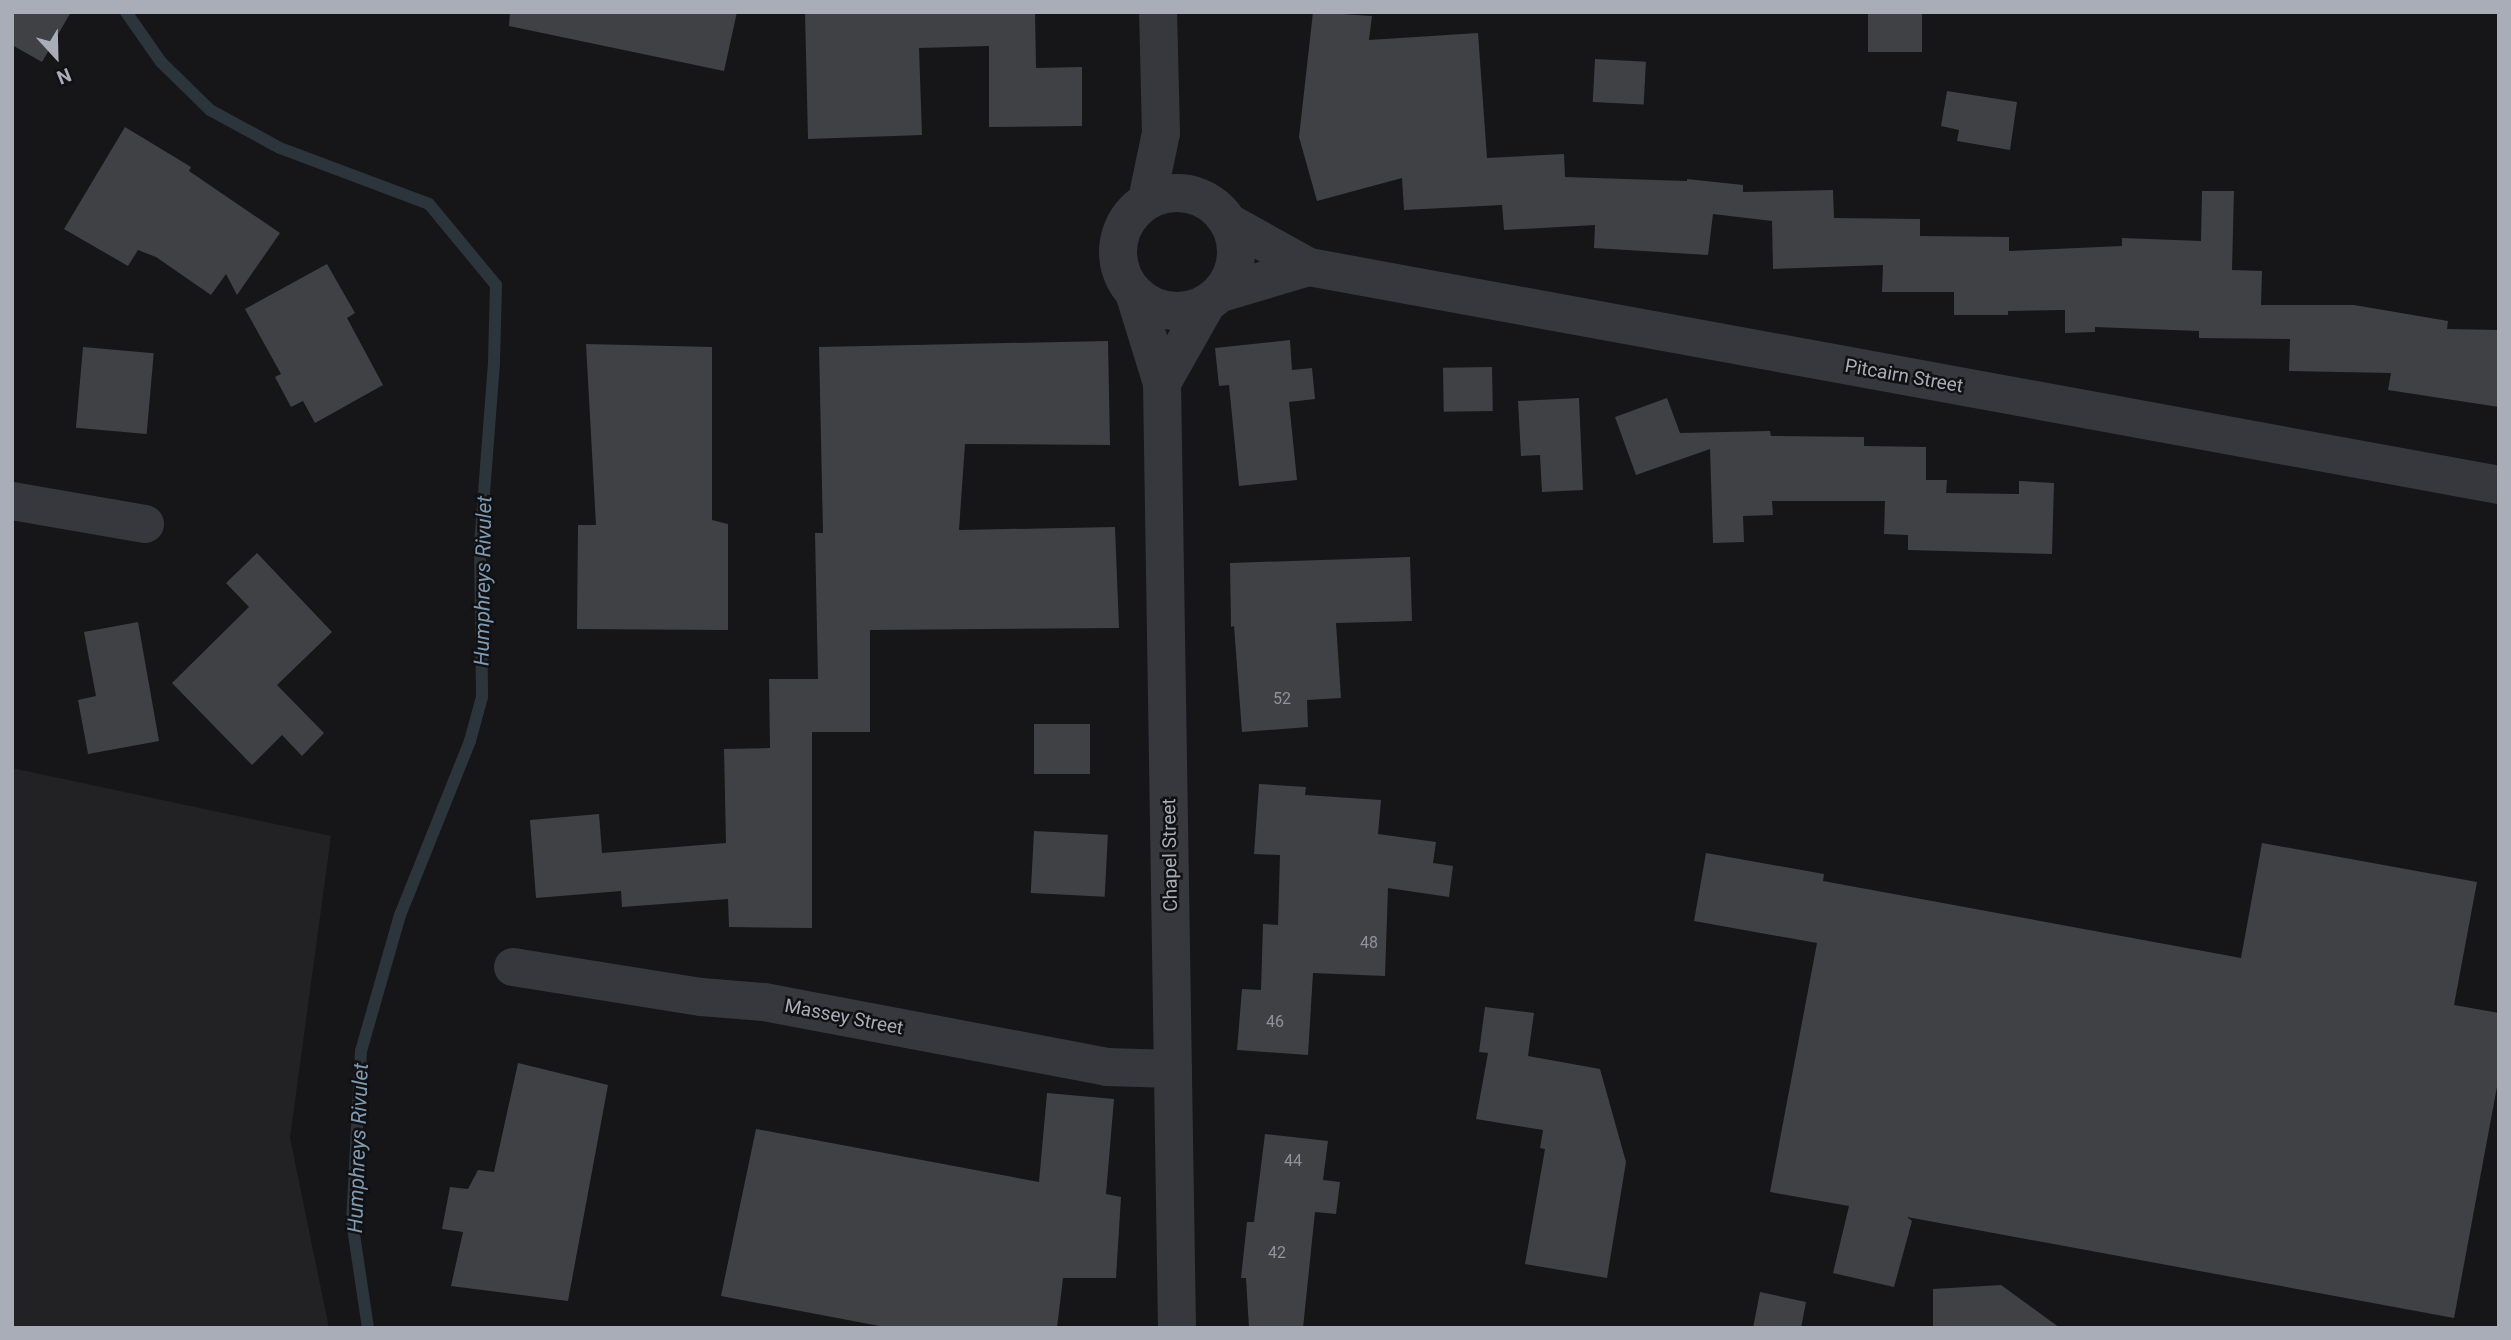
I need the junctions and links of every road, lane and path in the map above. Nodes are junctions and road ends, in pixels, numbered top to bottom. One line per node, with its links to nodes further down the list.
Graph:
1 (1158, 12): 2 (street)
2 (1161, 134): 3 (street); 4 (street)
3 (1147, 200): 4 (street); 6 (street)
4 (1215, 210): 5 (street, Pitcairn Street); 7 (street)
5 (1309, 267): 7 (street, Pitcairn Street); 9 (street, Pitcairn Street)
6 (1135, 296): 7 (street); 8 (street, Chapel Street)
7 (1213, 299): 8 (street)
8 (1162, 383): 13 (street, Chapel Street)
9 (2499, 485)
10 (12, 501): 11 (street)
11 (145, 524)
12 (513, 967): 13 (street, Massey Street)
13 (1173, 1069): 14 (street, Chapel Street)
14 (1177, 1328)

